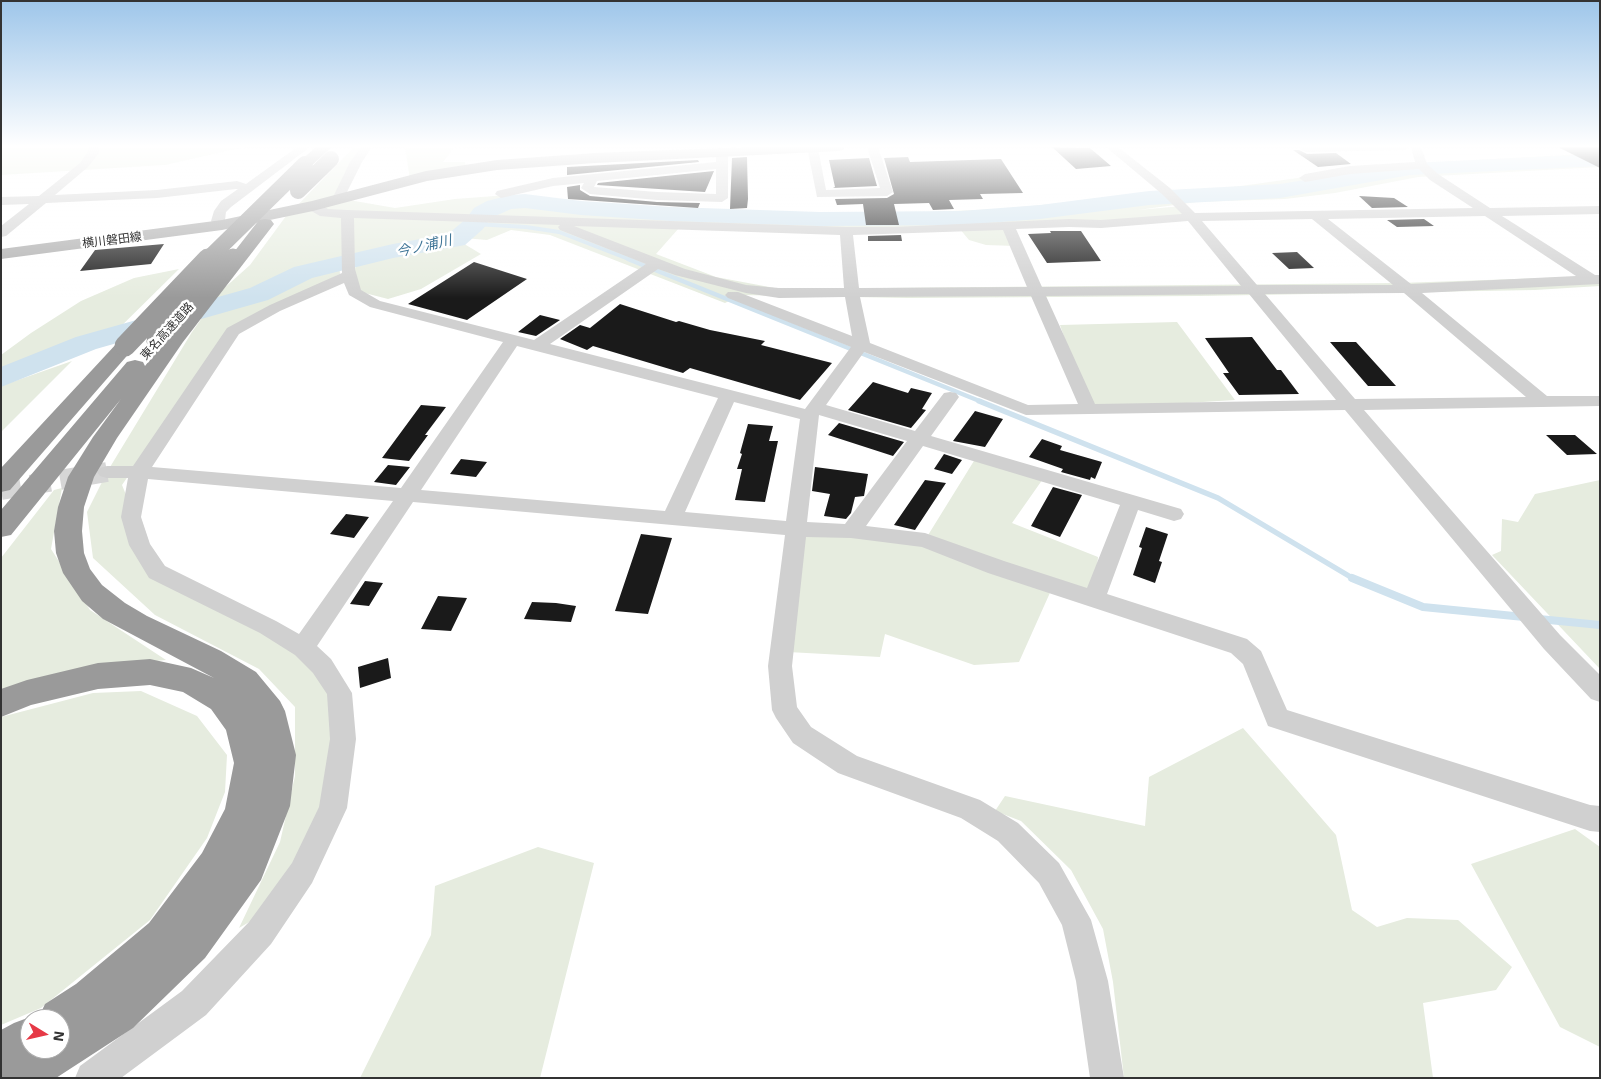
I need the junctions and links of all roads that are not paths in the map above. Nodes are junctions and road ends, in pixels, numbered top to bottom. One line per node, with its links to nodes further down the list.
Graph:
1 (45, 197): 12 (street)
2 (93, 197): 12 (street)
3 (234, 197): 21 (street)
4 (266, 197): 48 (highway, 東名高速道路, bridge)
5 (290, 197): 34 (highway, 東名高速道路, bridge)
6 (344, 197): 11 (main road, 横川磐田線)
7 (701, 197): 8 (street)
8 (722, 197)
9 (1173, 197): 19 (street)
10 (1465, 197): 16 (street)
11 (338, 199): 14 (main road, 横川磐田線)
12 (42, 200): 13 (street); 24 (street)
13 (1, 202)
14 (314, 206): 17 (street); 21 (main road, 横川磐田線)
15 (1600, 210): 16 (street)
16 (1488, 212): 18 (street); 28 (street)
17 (347, 214): 20 (street); 27 (street)
18 (1315, 214): 19 (street); 31 (street)
19 (1192, 217): 22 (street); 30 (street)
20 (544, 221): 23 (street); 26 (street)
21 (222, 225): 25 (main road, 横川磐田線)
22 (1008, 226): 23 (street); 32 (street)
23 (846, 231): 33 (street)
24 (1, 233)
25 (3, 254)
26 (656, 263): 29 (street); 37 (street)
27 (349, 266): 35 (street); 47 (street)
28 (1597, 281): 31 (street)
29 (712, 282): 33 (street); 36 (street)
30 (1252, 289): 31 (street); 32 (street); 42 (street)
31 (1408, 289): 41 (street)
32 (1036, 291): 33 (street); 43 (street)
33 (852, 293): 36 (street)
34 (167, 339): 53 (highway, 東名高速道路); 64 (highway)
35 (513, 340): 37 (street); 49 (street)
36 (862, 344): 43 (street); 44 (street)
37 (536, 346): 38 (street)
38 (728, 395): 44 (street); 52 (street)
39 (950, 397): 45 (street)
40 (1600, 401): 41 (street)
41 (1543, 402): 42 (street)
42 (1348, 404): 43 (street); 58 (street)
43 (1089, 409)
44 (812, 412): 45 (street); 54 (street)
45 (918, 438): 50 (street); 55 (street)
46 (108, 472): 47 (street)
47 (139, 472): 49 (street); 57 (street)
48 (1, 484)
49 (407, 495): 52 (street); 57 (street)
50 (1131, 502): 51 (street); 56 (street)
51 (1174, 514)
52 (672, 518): 54 (street)
53 (1, 528)
54 (796, 529): 55 (street); 66 (street)
55 (851, 532): 56 (street)
56 (1094, 599): 60 (street)
57 (303, 648): 65 (street)
58 (1600, 692)
59 (1, 703): 61 (highway)
60 (1600, 819)
61 (70, 1013)
62 (20, 1045): 63 (highway)
63 (1, 1054)
64 (15, 1078)
65 (92, 1078)
66 (1107, 1078)

